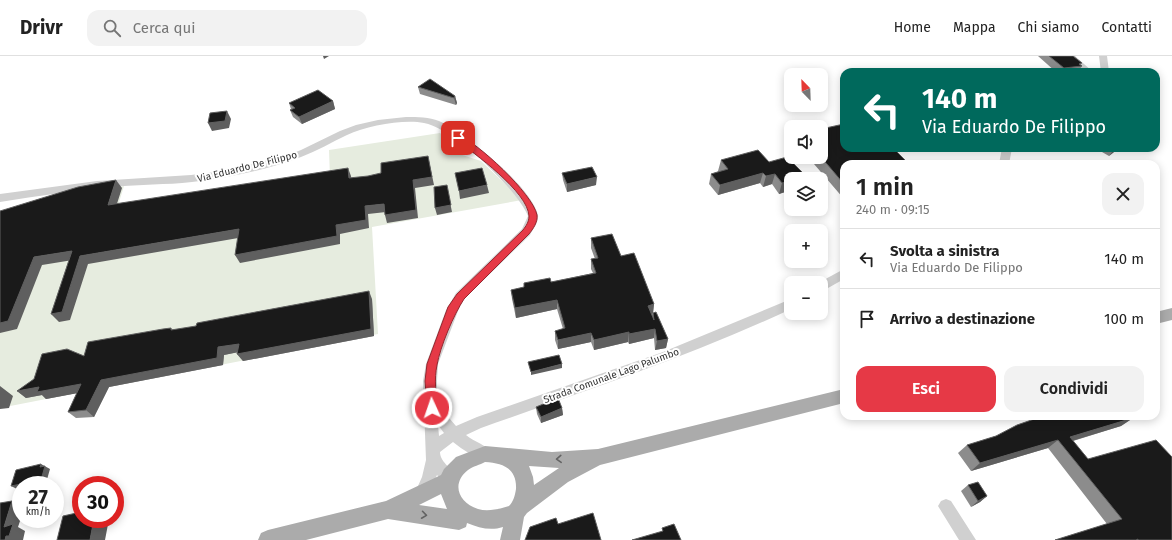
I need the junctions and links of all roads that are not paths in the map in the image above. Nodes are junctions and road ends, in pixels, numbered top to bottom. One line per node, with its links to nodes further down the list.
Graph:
1 (1070, 56): 3 (street)
2 (1103, 56): 4 (street)
3 (1084, 68)
4 (1104, 68)
5 (0, 198): 12 (street, Via Eduardo De Filippo)
6 (840, 275): 7 (street)
7 (828, 283)
8 (784, 307): 13 (street, Strada Comunale Lago Palumbo)
9 (1172, 314): 10 (main road)
10 (1160, 317)
11 (840, 397): 17 (main road)
12 (432, 408): 13 (street); 14 (street, Via Eduardo De Filippo)
13 (454, 434): 14 (street, Strada Comunale Lago Palumbo); 15 (street)
14 (433, 454): 18 (street); 19 (street)
15 (485, 454): 16 (main road); 18 (main road)
16 (504, 456): 17 (main road, one-way to 16); 22 (main road)
17 (598, 457): 22 (main road)
18 (451, 480): 19 (main road); 23 (main road)
19 (421, 495): 21 (main road)
20 (946, 506): 26 (street)
21 (388, 510): 23 (main road, one-way to 23); 24 (main road)
22 (518, 510): 23 (main road); 25 (main road)
23 (467, 527)
24 (268, 540)
25 (510, 540)
26 (968, 540)

